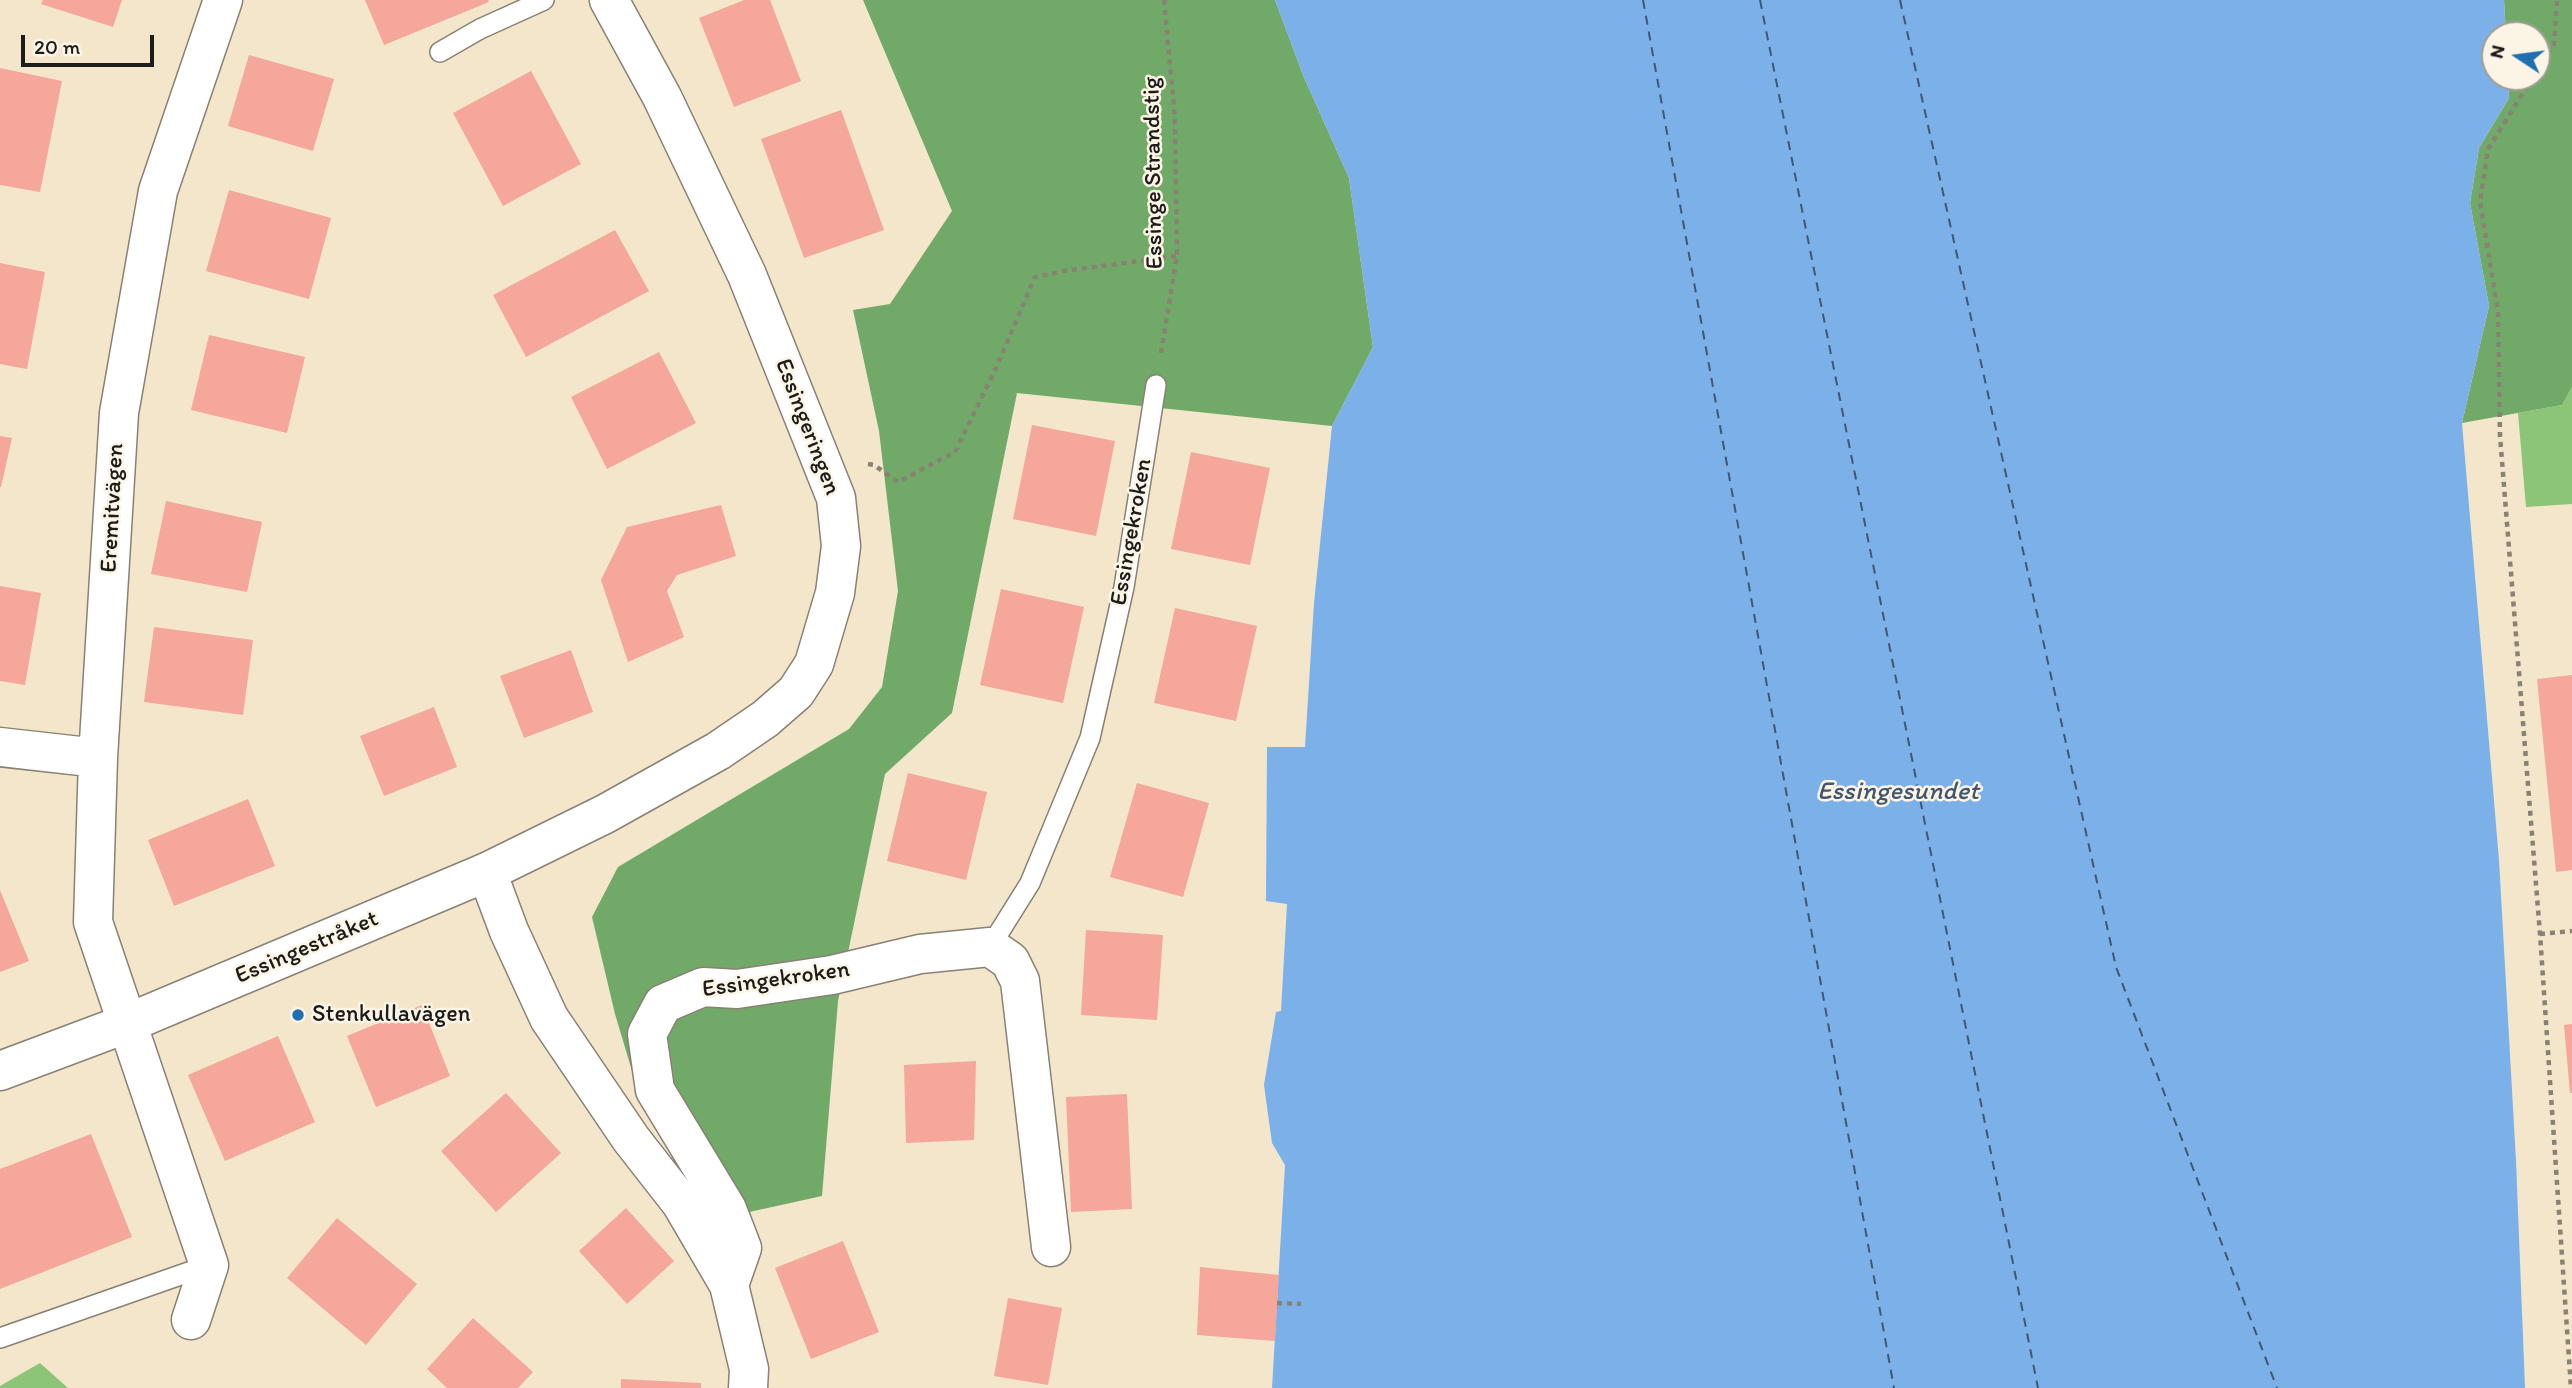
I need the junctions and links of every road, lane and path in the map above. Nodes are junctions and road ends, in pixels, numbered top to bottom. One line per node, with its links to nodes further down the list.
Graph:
1 (223, 0): 13 (street, Eremitvägen)
2 (544, 0): 7 (lane)
3 (610, 0): 14 (street, Essingeringen)
4 (1164, 0): 9 (path, Essinge Strandstig)
5 (2557, 0): 6 (path)
6 (2551, 49)
7 (440, 52)
8 (2524, 91): 16 (path)
9 (1177, 256): 10 (path, Essinge Strandstig); 11 (path)
10 (1156, 385): 17 (lane, Essingekroken)
11 (898, 482)
12 (0, 747): 13 (street)
13 (98, 758): 18 (street, Eremitvägen)
14 (487, 872): 18 (street, Essingestråket); 22 (street)
15 (2572, 931): 16 (path)
16 (2540, 934): 28 (path)
17 (990, 947): 20 (street); 22 (street, Essingekroken)
18 (128, 1023): 19 (street, Essingestråket); 21 (street)
19 (0, 1071)
20 (1051, 1247)
21 (209, 1265): 25 (street); 26 (lane)
22 (729, 1285): 27 (street)
23 (1277, 1303): 24 (path)
24 (1300, 1304)
25 (191, 1320)
26 (0, 1338)
27 (748, 1388)
28 (2571, 1388)

